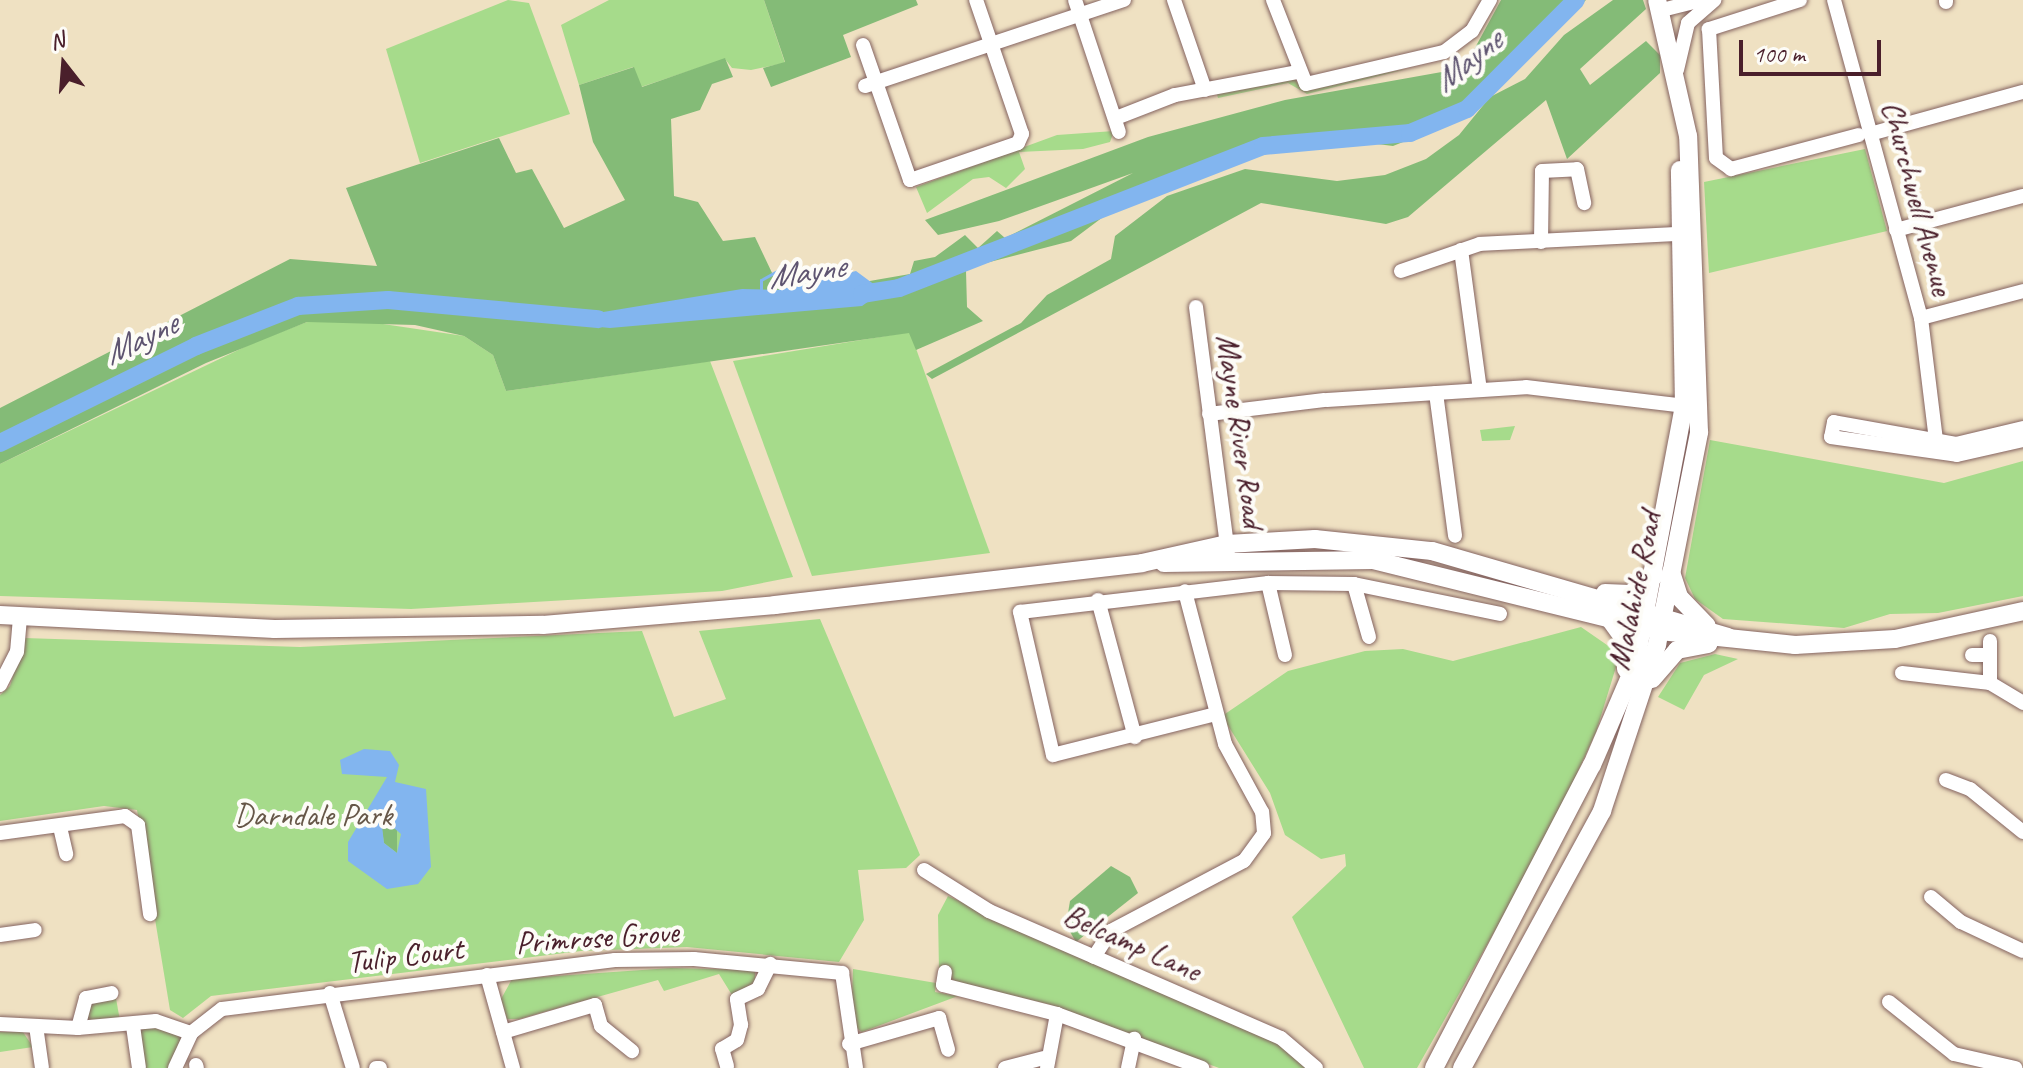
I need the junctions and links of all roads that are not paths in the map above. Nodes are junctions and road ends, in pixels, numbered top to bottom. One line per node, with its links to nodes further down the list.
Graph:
1 (976, 0): 14 (street)
2 (1075, 0): 13 (street)
3 (1124, 0): 13 (street)
4 (1174, 0): 19 (street)
5 (1273, 0): 16 (street)
6 (1490, 0): 16 (street)
7 (1681, 0): 12 (street)
8 (1702, 0): 12 (street)
9 (1714, 0): 17 (street)
10 (1800, 0): 21 (street)
11 (1834, 0): 21 (street, Churchwell Avenue)
12 (1660, 5): 17 (main road, Malahide Road)
13 (1080, 15): 14 (street); 19 (street)
14 (991, 43): 18 (street); 18 (street)
15 (863, 45): 18 (street)
16 (1298, 72): 19 (street)
17 (1679, 79): 25 (main road, Malahide Road); 34 (main road, Malahide Road)
18 (870, 84)
19 (1205, 90)
20 (2023, 92): 21 (street)
21 (1865, 135): 24 (street, Churchwell Avenue)
22 (2023, 196): 24 (street)
23 (1584, 203): 26 (street)
24 (1896, 230): 31 (street, Churchwell Avenue)
25 (1679, 234): 26 (street); 34 (main road, Malahide Road)
26 (1541, 242): 27 (street)
27 (1461, 250): 28 (street); 32 (street)
28 (1401, 271)
29 (2023, 291): 31 (street)
30 (1196, 307): 35 (street, Mayne River Road)
31 (1921, 318): 37 (street, Churchwell Avenue)
32 (1480, 390): 33 (street); 34 (street)
33 (1436, 393): 35 (street); 39 (street)
34 (1693, 407): 41 (main road, Malahide Road)
35 (1209, 414): 40 (street, Mayne River Road)
36 (2023, 428): 37 (street)
37 (1936, 440): 38 (street)
38 (2023, 440)
39 (1455, 536)
40 (1227, 544): 42 (main road); 43 (street, Mayne River Road); 45 (main road)
41 (1665, 561): 45 (main road, Malahide Road); 54 (main road, Malahide Road); 55 (main road)
42 (1142, 563): 43 (main road); 52 (main road)
43 (1230, 563): 53 (main road)
44 (1268, 583): 46 (street); 47 (street); 57 (street)
45 (1544, 583): 54 (main road)
46 (1354, 584): 50 (street); 56 (street)
47 (1185, 591): 48 (street); 64 (street)
48 (1098, 600): 66 (street); 66 (street)
49 (2023, 611): 55 (main road)
50 (1500, 614)
51 (0, 615): 52 (main road)
52 (20, 616): 61 (street)
53 (1609, 618): 54 (main road); 65 (main road)
54 (1653, 622): 55 (main road); 62 (main road, Malahide Road); 65 (main road, Malahide Road)
55 (1727, 635): 62 (main road)
56 (1369, 637)
57 (1285, 655)
58 (1972, 655): 60 (street)
59 (1911, 669): 60 (street)
60 (1990, 683): 63 (street)
61 (0, 685)
62 (1645, 688): 109 (main road, Malahide Road)
63 (2023, 703)
64 (1216, 714): 66 (street); 78 (street)
65 (1614, 718): 108 (main road, Malahide Road)
66 (1135, 737)
67 (1946, 780): 69 (street)
68 (60, 827): 70 (street); 71 (street); 74 (street)
69 (2023, 832)
70 (0, 833)
71 (66, 854)
72 (924, 870): 78 (street, Belcamp Lane)
73 (1931, 897): 77 (street)
74 (150, 914)
75 (35, 930): 76 (street)
76 (0, 935)
77 (2023, 951)
78 (1094, 957): 107 (street, Belcamp Lane)
79 (770, 964): 81 (street, Primrose Grove); 93 (street, Primrose Grove); 97 (street)
80 (945, 972): 85 (street)
81 (487, 975): 83 (street, Tulip Court); 90 (street, Primrose Grove)
82 (112, 993): 89 (street)
83 (330, 993): 91 (street, Tulip Court); 101 (street, Tulip Court)
84 (1889, 1002): 110 (street)
85 (1057, 1014): 92 (street); 96 (street)
86 (0, 1024): 87 (street)
87 (36, 1026): 89 (street); 98 (street)
88 (133, 1026): 89 (street); 91 (street); 99 (street)
89 (78, 1028)
90 (503, 1032): 95 (street, Primrose Grove); 102 (street, Primrose Grove)
91 (191, 1033): 100 (street)
92 (1134, 1039): 105 (street); 106 (street)
93 (849, 1044): 94 (street); 103 (street)
94 (948, 1050)
95 (632, 1051)
96 (1046, 1063): 104 (street)
97 (727, 1066)
98 (42, 1068)
99 (139, 1068)
100 (175, 1068)
101 (353, 1068)
102 (513, 1068)
103 (856, 1068)
104 (1005, 1068)
105 (1128, 1068)
106 (1202, 1068)
107 (1316, 1068)
108 (1434, 1068)
109 (1462, 1068)
110 (2015, 1068)

